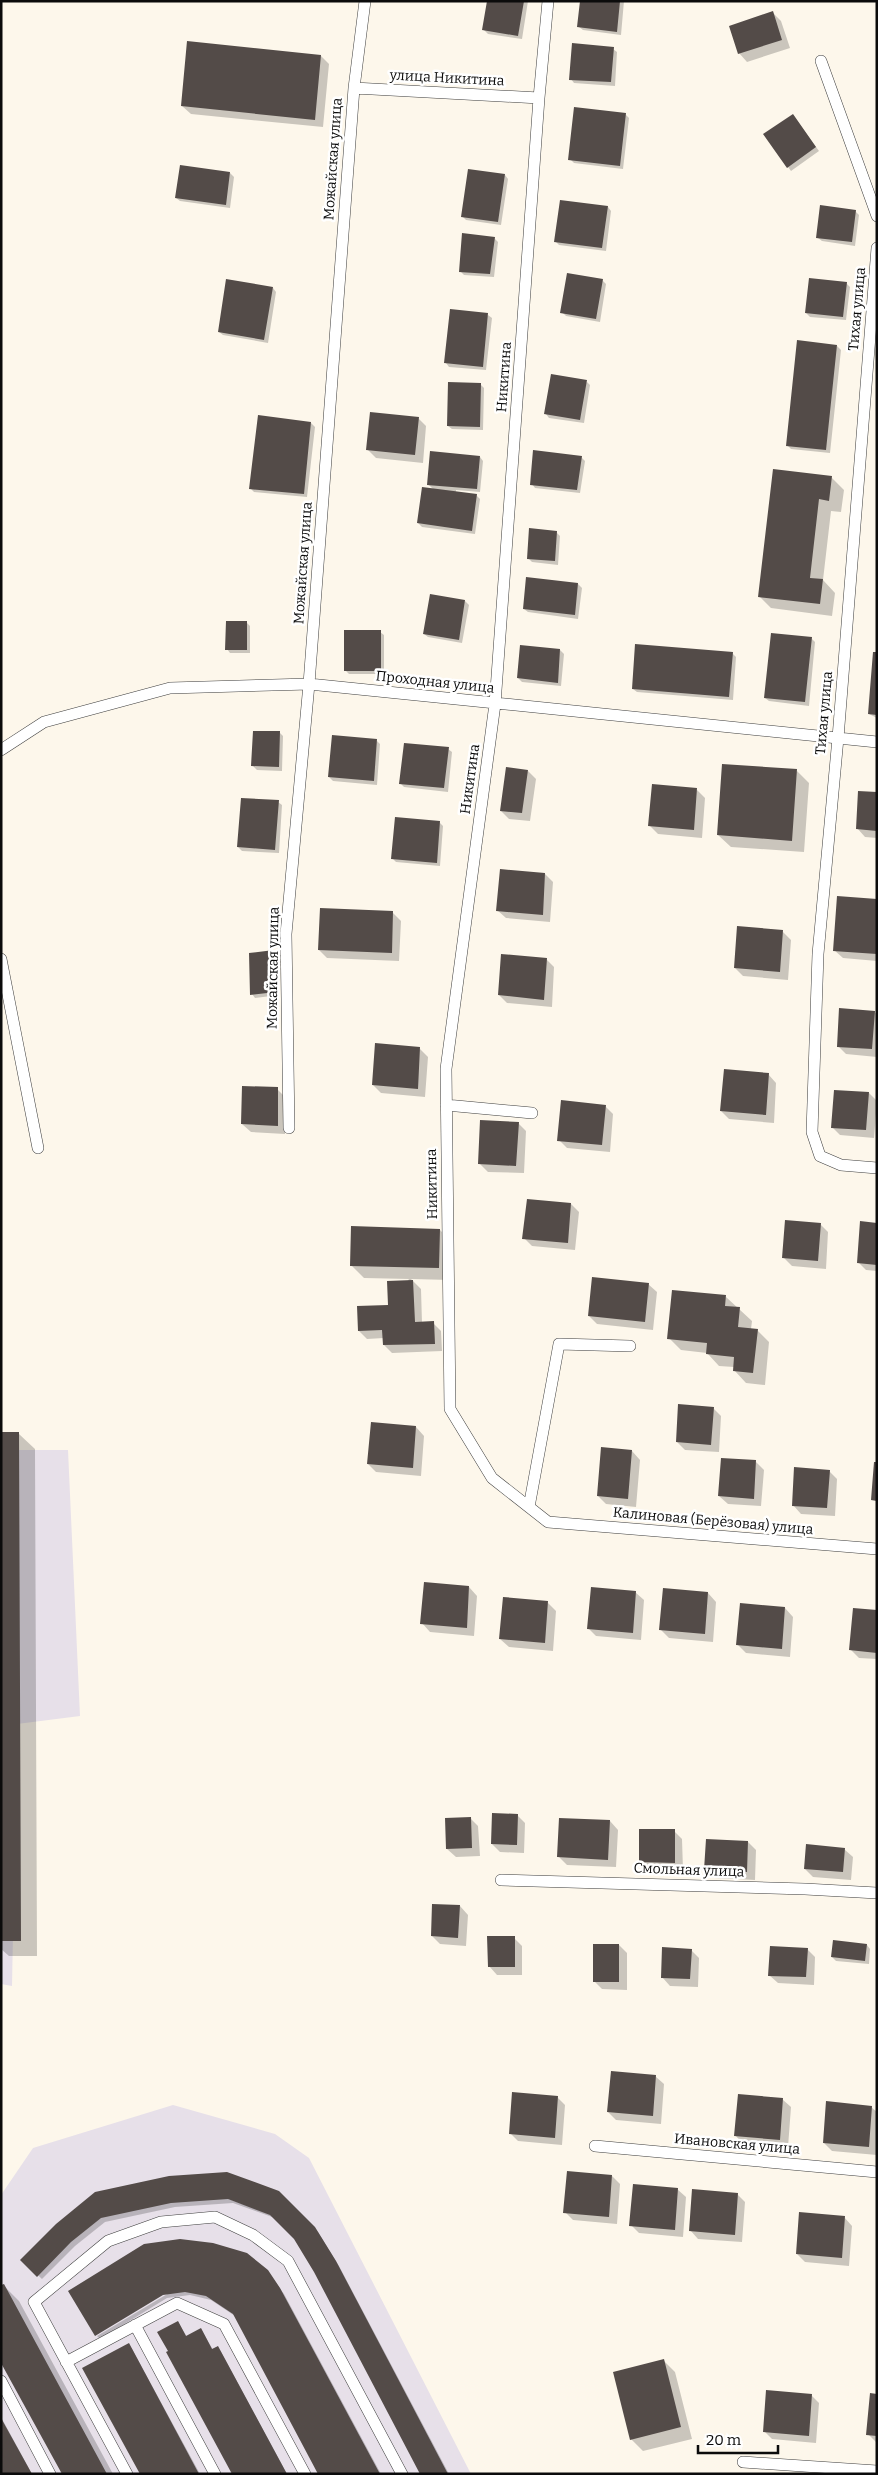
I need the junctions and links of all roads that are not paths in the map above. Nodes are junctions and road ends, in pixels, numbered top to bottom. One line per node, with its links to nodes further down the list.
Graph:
1 (365, 1): 4 (lane, Можайская улица)
2 (548, 1): 5 (lane, Никитина)
3 (821, 61): 6 (lane)
4 (354, 88): 5 (lane, улица Никитина); 8 (lane, Можайская улица)
5 (539, 98): 9 (lane, Никитина)
6 (877, 216)
7 (877, 248): 10 (lane, Тихая улица)
8 (309, 684): 9 (lane, Проходная улица); 12 (lane, Проходная улица); 16 (lane, Можайская улица)
9 (495, 704): 10 (lane, Проходная улица); 14 (lane, Никитина)
10 (838, 738): 11 (lane, Проходная улица); 18 (lane, Тихая улица)
11 (877, 742)
12 (1, 750)
13 (1, 959): 17 (lane)
14 (446, 1104): 15 (lane); 20 (lane, Никитина)
15 (532, 1113)
16 (289, 1128)
17 (38, 1148)
18 (877, 1168)
19 (630, 1346): 20 (lane)
20 (529, 1507): 21 (lane, Никитина)
21 (548, 1522): 22 (lane, Калиновая (Берёзовая) улица)
22 (877, 1549)
23 (500, 1880): 24 (lane, Смольная улица)
24 (877, 1894)
25 (595, 2146): 26 (lane, Ивановская улица)
26 (877, 2172)
27 (135, 2325): 28 (lane); 34 (lane); 35 (lane)
28 (66, 2362): 33 (lane); 36 (lane)
29 (1, 2381): 32 (lane)
30 (743, 2462): 31 (lane)
31 (877, 2471)
32 (50, 2474)
33 (127, 2474)
34 (215, 2474)
35 (305, 2474)
36 (402, 2474)

